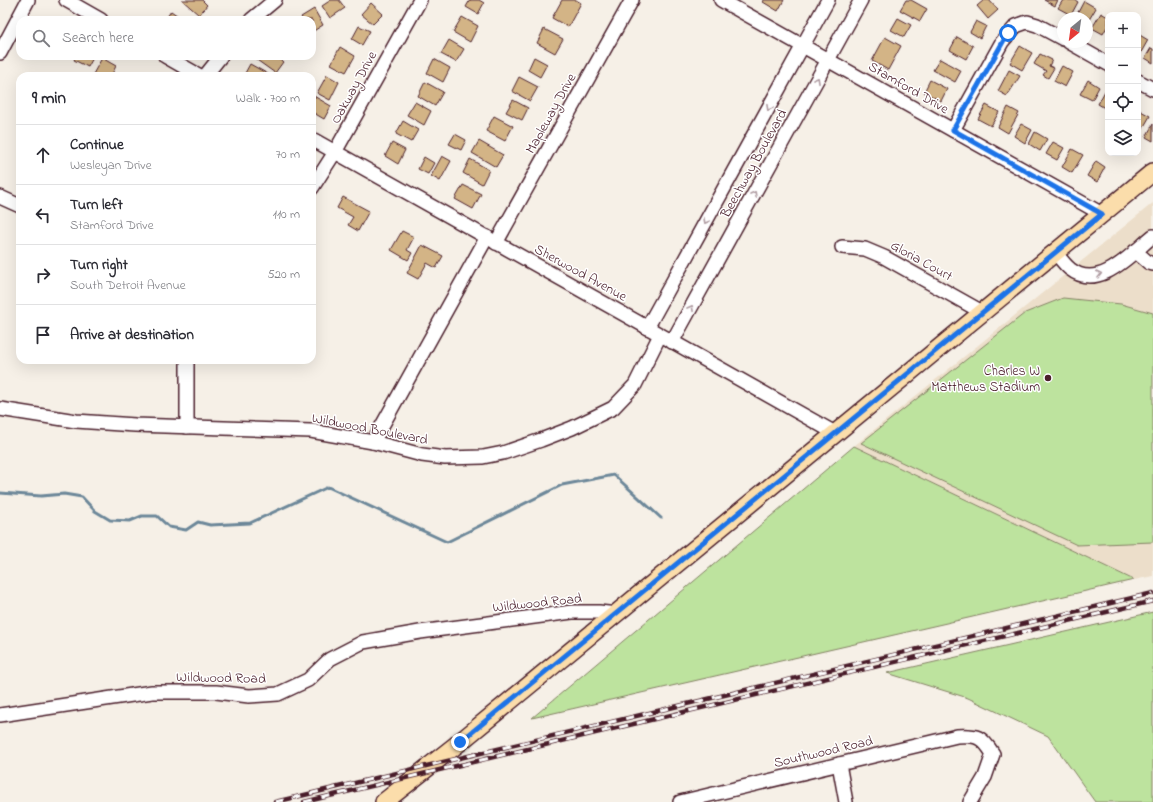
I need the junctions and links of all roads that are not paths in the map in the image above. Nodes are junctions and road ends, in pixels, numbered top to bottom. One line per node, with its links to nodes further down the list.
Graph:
1 (28, 0): 9 (street)
2 (66, 0): 10 (street)
3 (275, 0): 11 (street)
4 (420, 0): 28 (street, Oakway Drive)
5 (632, 0): 35 (street, Mapleway Drive)
6 (721, 0): 15 (street, Stamford Drive)
7 (828, 0): 15 (street, Beechway Boulevard)
8 (862, 0): 20 (street, Beechway Boulevard)
9 (16, 16)
10 (94, 16)
11 (256, 16)
12 (16, 17): 13 (street)
13 (5, 32): 17 (street)
14 (1057, 36): 26 (street)
15 (802, 46): 20 (street, Stamford Drive); 41 (street, Beechway Boulevard, one-way to 41)
16 (1080, 48): 21 (street)
17 (0, 52)
18 (172, 60): 22 (street)
19 (217, 60): 23 (street)
20 (828, 60): 26 (street, Stamford Drive); 43 (street, Beechway Boulevard, one-way to 20)
21 (1105, 62)
22 (193, 72)
23 (208, 72)
24 (1141, 83): 25 (street)
25 (1153, 89)
26 (953, 130): 33 (street, Stamford Drive)
27 (316, 141): 28 (street, Sherwood Avenue)
28 (335, 152): 30 (street, Oakway Drive); 35 (street, Sherwood Avenue)
29 (1153, 172): 33 (main road)
30 (316, 182)
31 (0, 197): 32 (street)
32 (16, 204)
33 (1102, 214): 38 (main road)
34 (1153, 236): 37 (street)
35 (492, 240): 41 (street, Sherwood Avenue); 48 (street, Mapleway Drive)
36 (842, 247): 40 (street, Gloria Court)
37 (1135, 251): 38 (street, one-way to 37); 39 (street)
38 (1055, 252): 40 (main road)
39 (1153, 264)
40 (982, 312): 47 (main road)
41 (647, 328): 42 (street, Sherwood Avenue)
42 (660, 335): 43 (street, Sherwood Avenue); 48 (street, Wildwood Boulevard)
43 (672, 342): 47 (street, Sherwood Avenue)
44 (188, 364): 46 (street)
45 (0, 409): 46 (street, Wildwood Boulevard)
46 (187, 427): 48 (street, Wildwood Boulevard)
47 (835, 434): 49 (main road)
48 (373, 442)
49 (617, 614): 50 (street, Wildwood Road); 52 (main road)
50 (0, 715)
51 (839, 764): 53 (street, Southwood Road); 54 (street); 55 (street, Southwood Road)
52 (384, 802)
53 (684, 802)
54 (846, 802)
55 (970, 802)

